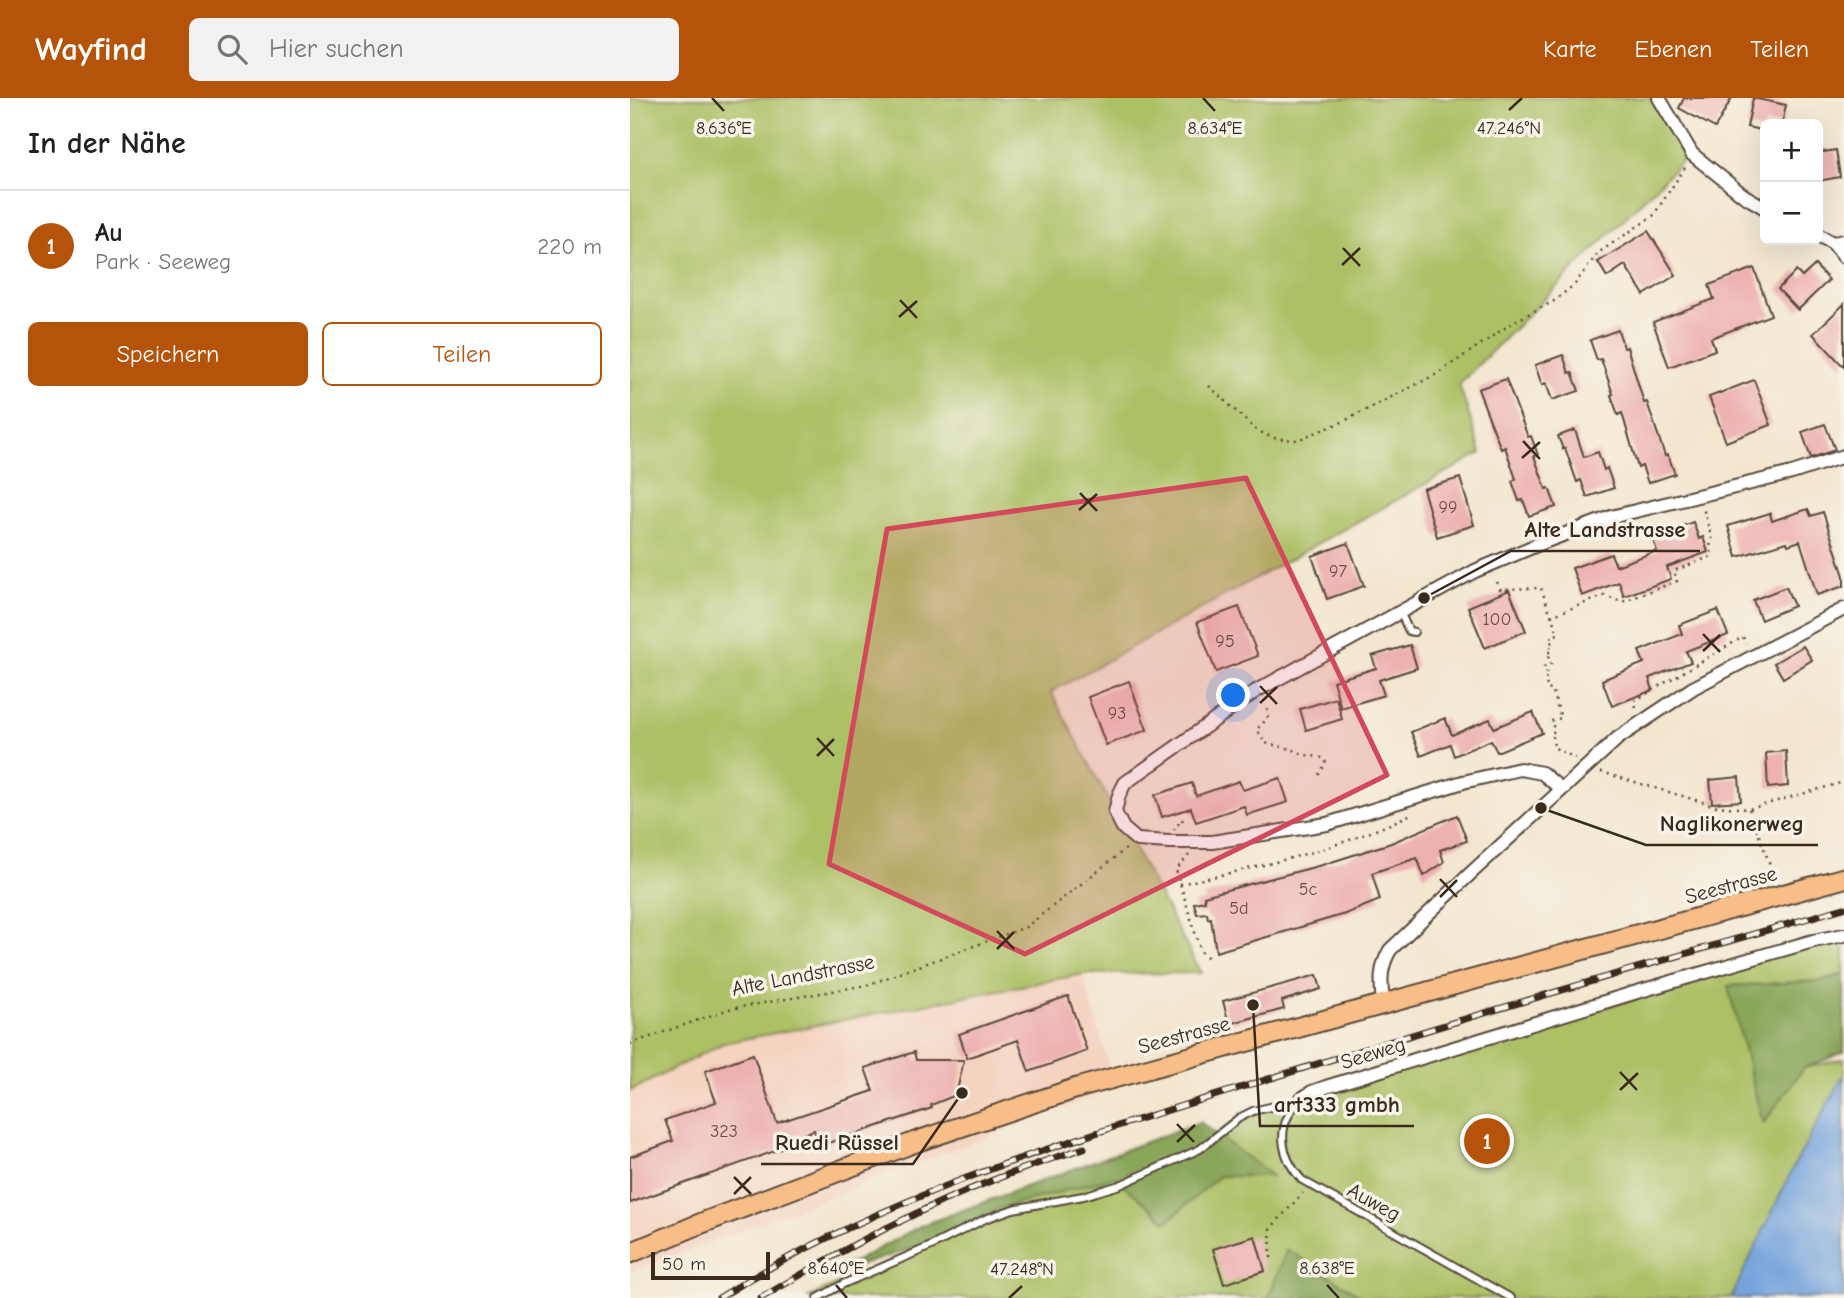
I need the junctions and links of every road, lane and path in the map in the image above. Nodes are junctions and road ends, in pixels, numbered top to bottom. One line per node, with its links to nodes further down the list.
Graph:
1 (1659, 98): 2 (street)
2 (1692, 154): 3 (street); 6 (path)
3 (1760, 205)
4 (1838, 242): 5 (street)
5 (1844, 257)
6 (1209, 386)
7 (1844, 456): 11 (street)
8 (1704, 512): 12 (path)
9 (1497, 582): 12 (path)
10 (1844, 609): 21 (street)
11 (1399, 612): 13 (lane); 26 (street)
12 (1551, 615): 17 (path)
13 (1414, 632)
14 (1743, 637): 16 (path)
15 (1267, 709): 19 (path)
16 (1639, 714)
17 (1581, 761)
18 (1594, 770): 22 (path)
19 (1318, 776)
20 (1844, 782): 22 (path)
21 (1561, 789): 26 (street); 33 (street)
22 (1749, 809): 30 (path)
23 (1414, 813): 29 (path)
24 (1181, 816): 25 (path)
25 (1173, 836)
26 (1137, 840): 34 (path, Alte Landstrasse)
27 (1189, 855): 29 (path)
28 (1844, 878): 30 (main road, Seestrasse)
29 (1180, 884): 32 (path)
30 (1781, 895): 33 (main road, Seestrasse)
31 (1844, 935): 35 (street, Seeweg)
32 (1211, 960)
33 (1383, 1004): 37 (main road, Seestrasse)
34 (630, 1044)
35 (1300, 1100): 36 (lane, Auweg); 39 (lane, Seeweg)
36 (1310, 1186): 38 (path); 40 (lane, Auweg)
37 (630, 1253)
38 (1271, 1258)
39 (818, 1298)
40 (1511, 1298)

